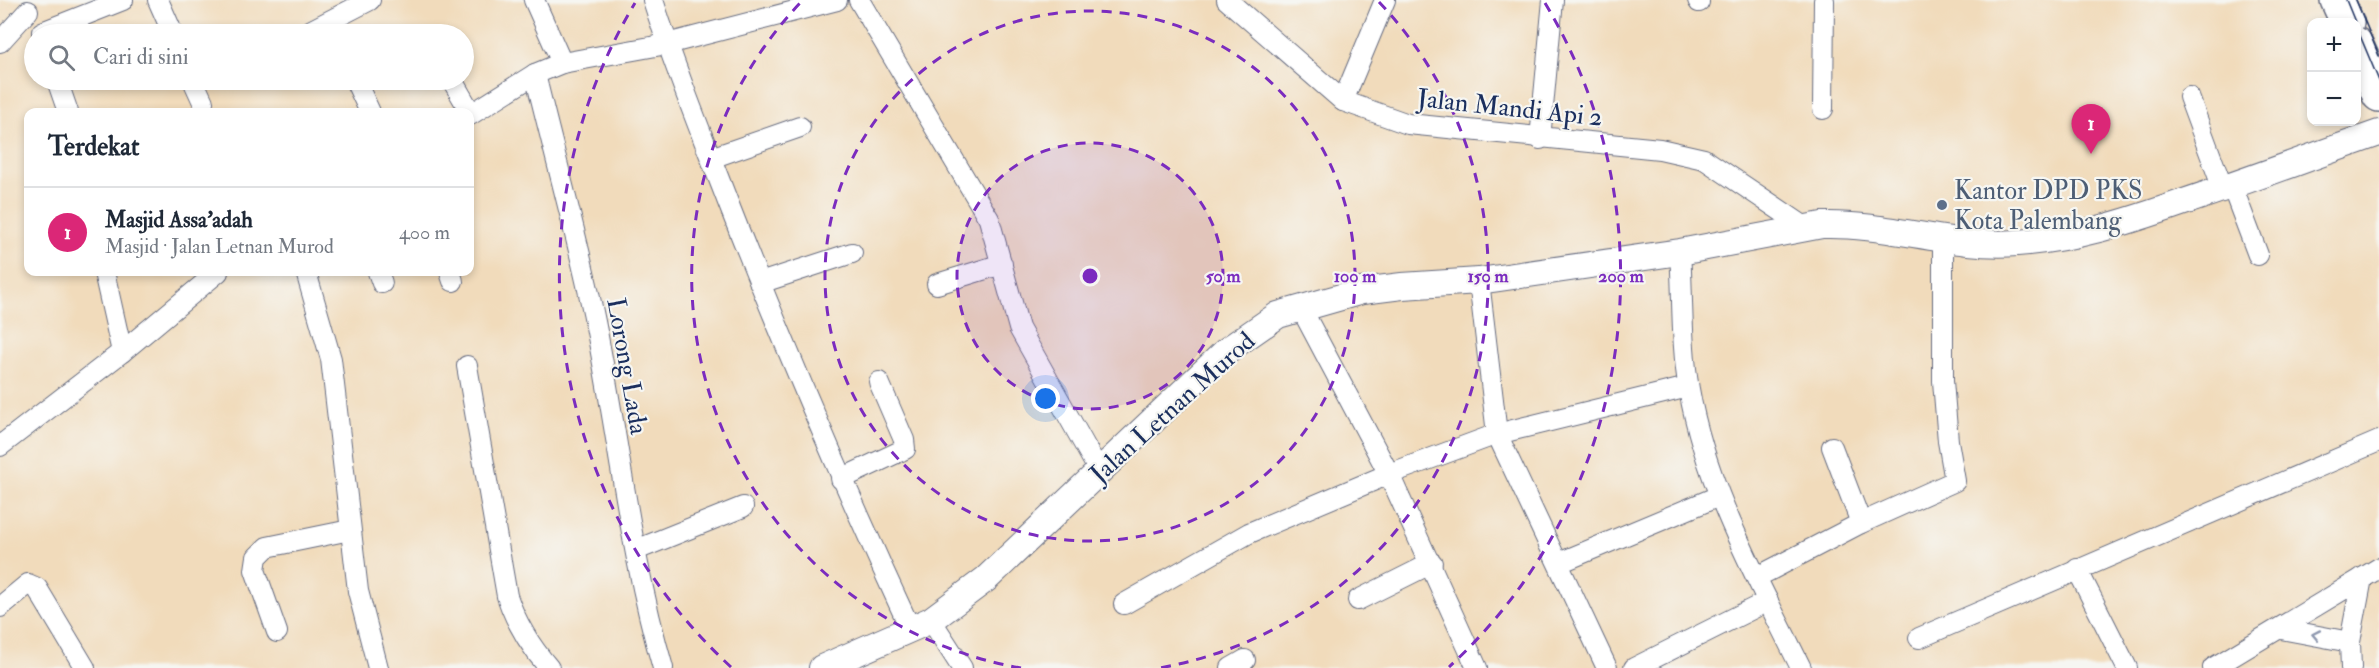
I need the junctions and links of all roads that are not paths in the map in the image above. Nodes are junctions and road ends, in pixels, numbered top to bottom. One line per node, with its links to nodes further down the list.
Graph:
1 (123, 0): 16 (street)
2 (158, 0): 17 (street)
3 (370, 0): 18 (street)
4 (534, 0): 22 (street)
5 (653, 0): 20 (street)
6 (859, 0): 47 (street)
7 (1227, 0): 30 (street, Jalan Mandi Api 2)
8 (1385, 0): 30 (street)
9 (1553, 0): 39 (street)
10 (1824, 0): 35 (street)
11 (2337, 0): 14 (highway)
12 (828, 1): 20 (street)
13 (25, 5): 15 (street); 19 (street)
14 (2345, 18)
15 (37, 24)
16 (64, 24)
17 (169, 24)
18 (323, 24)
19 (0, 42)
20 (667, 44): 22 (street); 40 (street)
21 (2361, 55): 28 (highway)
22 (562, 63): 23 (street)
23 (535, 74): 36 (street); 70 (street, Lorong Lada)
24 (60, 90): 32 (street)
25 (198, 90): 31 (street)
26 (360, 90): 33 (street)
27 (457, 90): 34 (street)
28 (2379, 95)
29 (2189, 97): 41 (street)
30 (1343, 101): 39 (street, Jalan Mandi Api 2)
31 (203, 102)
32 (67, 108)
33 (368, 108)
34 (467, 108)
35 (1823, 109)
36 (474, 112)
37 (800, 127): 40 (street)
38 (2379, 134): 41 (street, Jalan Letnan Murod)
39 (1540, 139): 42 (street, Jalan Mandi Api 2)
40 (711, 158): 52 (street)
41 (2227, 188): 43 (street, Jalan Letnan Murod); 46 (street)
42 (1805, 227): 43 (street, Jalan Letnan Murod); 44 (street, Jalan Letnan Murod)
43 (1943, 237): 68 (street)
44 (1680, 252): 51 (street, Jalan Letnan Murod); 58 (street)
45 (852, 253): 52 (street)
46 (2258, 255)
47 (1002, 264): 53 (street); 63 (street)
48 (105, 276): 55 (street)
49 (213, 276): 55 (street)
50 (307, 276): 69 (street)
51 (1479, 281): 54 (street, Jalan Letnan Murod); 59 (street)
52 (760, 283): 65 (street)
53 (937, 284)
54 (1301, 308): 63 (street, Jalan Letnan Murod); 64 (street)
55 (122, 352): 61 (street)
56 (467, 366): 88 (street)
57 (879, 382): 65 (street)
58 (1688, 387): 59 (street); 66 (street)
59 (1497, 434): 64 (street); 72 (street)
60 (2379, 441): 74 (street)
61 (0, 446)
62 (1832, 447): 68 (street)
63 (1100, 471): 81 (street, Jalan Letnan Murod)
64 (1389, 474): 71 (street); 79 (street)
65 (841, 479): 81 (street)
66 (1719, 496): 72 (street); 75 (street)
67 (743, 507): 70 (street)
68 (1861, 523): 75 (street)
69 (350, 530): 83 (street); 87 (street)
70 (636, 550): 89 (street, Lorong Lada)
71 (1432, 563): 77 (street); 92 (street)
72 (1559, 563): 93 (street)
73 (2379, 568): 76 (street)
74 (2077, 569): 84 (street); 96 (street)
75 (1757, 577): 78 (street)
76 (2362, 578): 82 (street); 85 (street)
77 (1358, 600)
78 (1768, 601): 94 (street); 95 (street)
79 (1124, 604)
80 (0, 607): 86 (street)
81 (920, 624): 90 (street, Jalan Letnan Murod); 91 (street)
82 (2281, 628): 85 (street, one-way to 82); 97 (street)
83 (277, 632)
84 (1919, 639)
85 (2350, 642): 98 (street)
86 (85, 668)
87 (378, 668)
88 (549, 668)
89 (663, 668)
90 (822, 668)
91 (962, 668)
92 (1477, 668)
93 (1607, 668)
94 (1634, 668)
95 (1801, 668)
96 (2127, 668)
97 (2213, 668)
98 (2351, 668)

